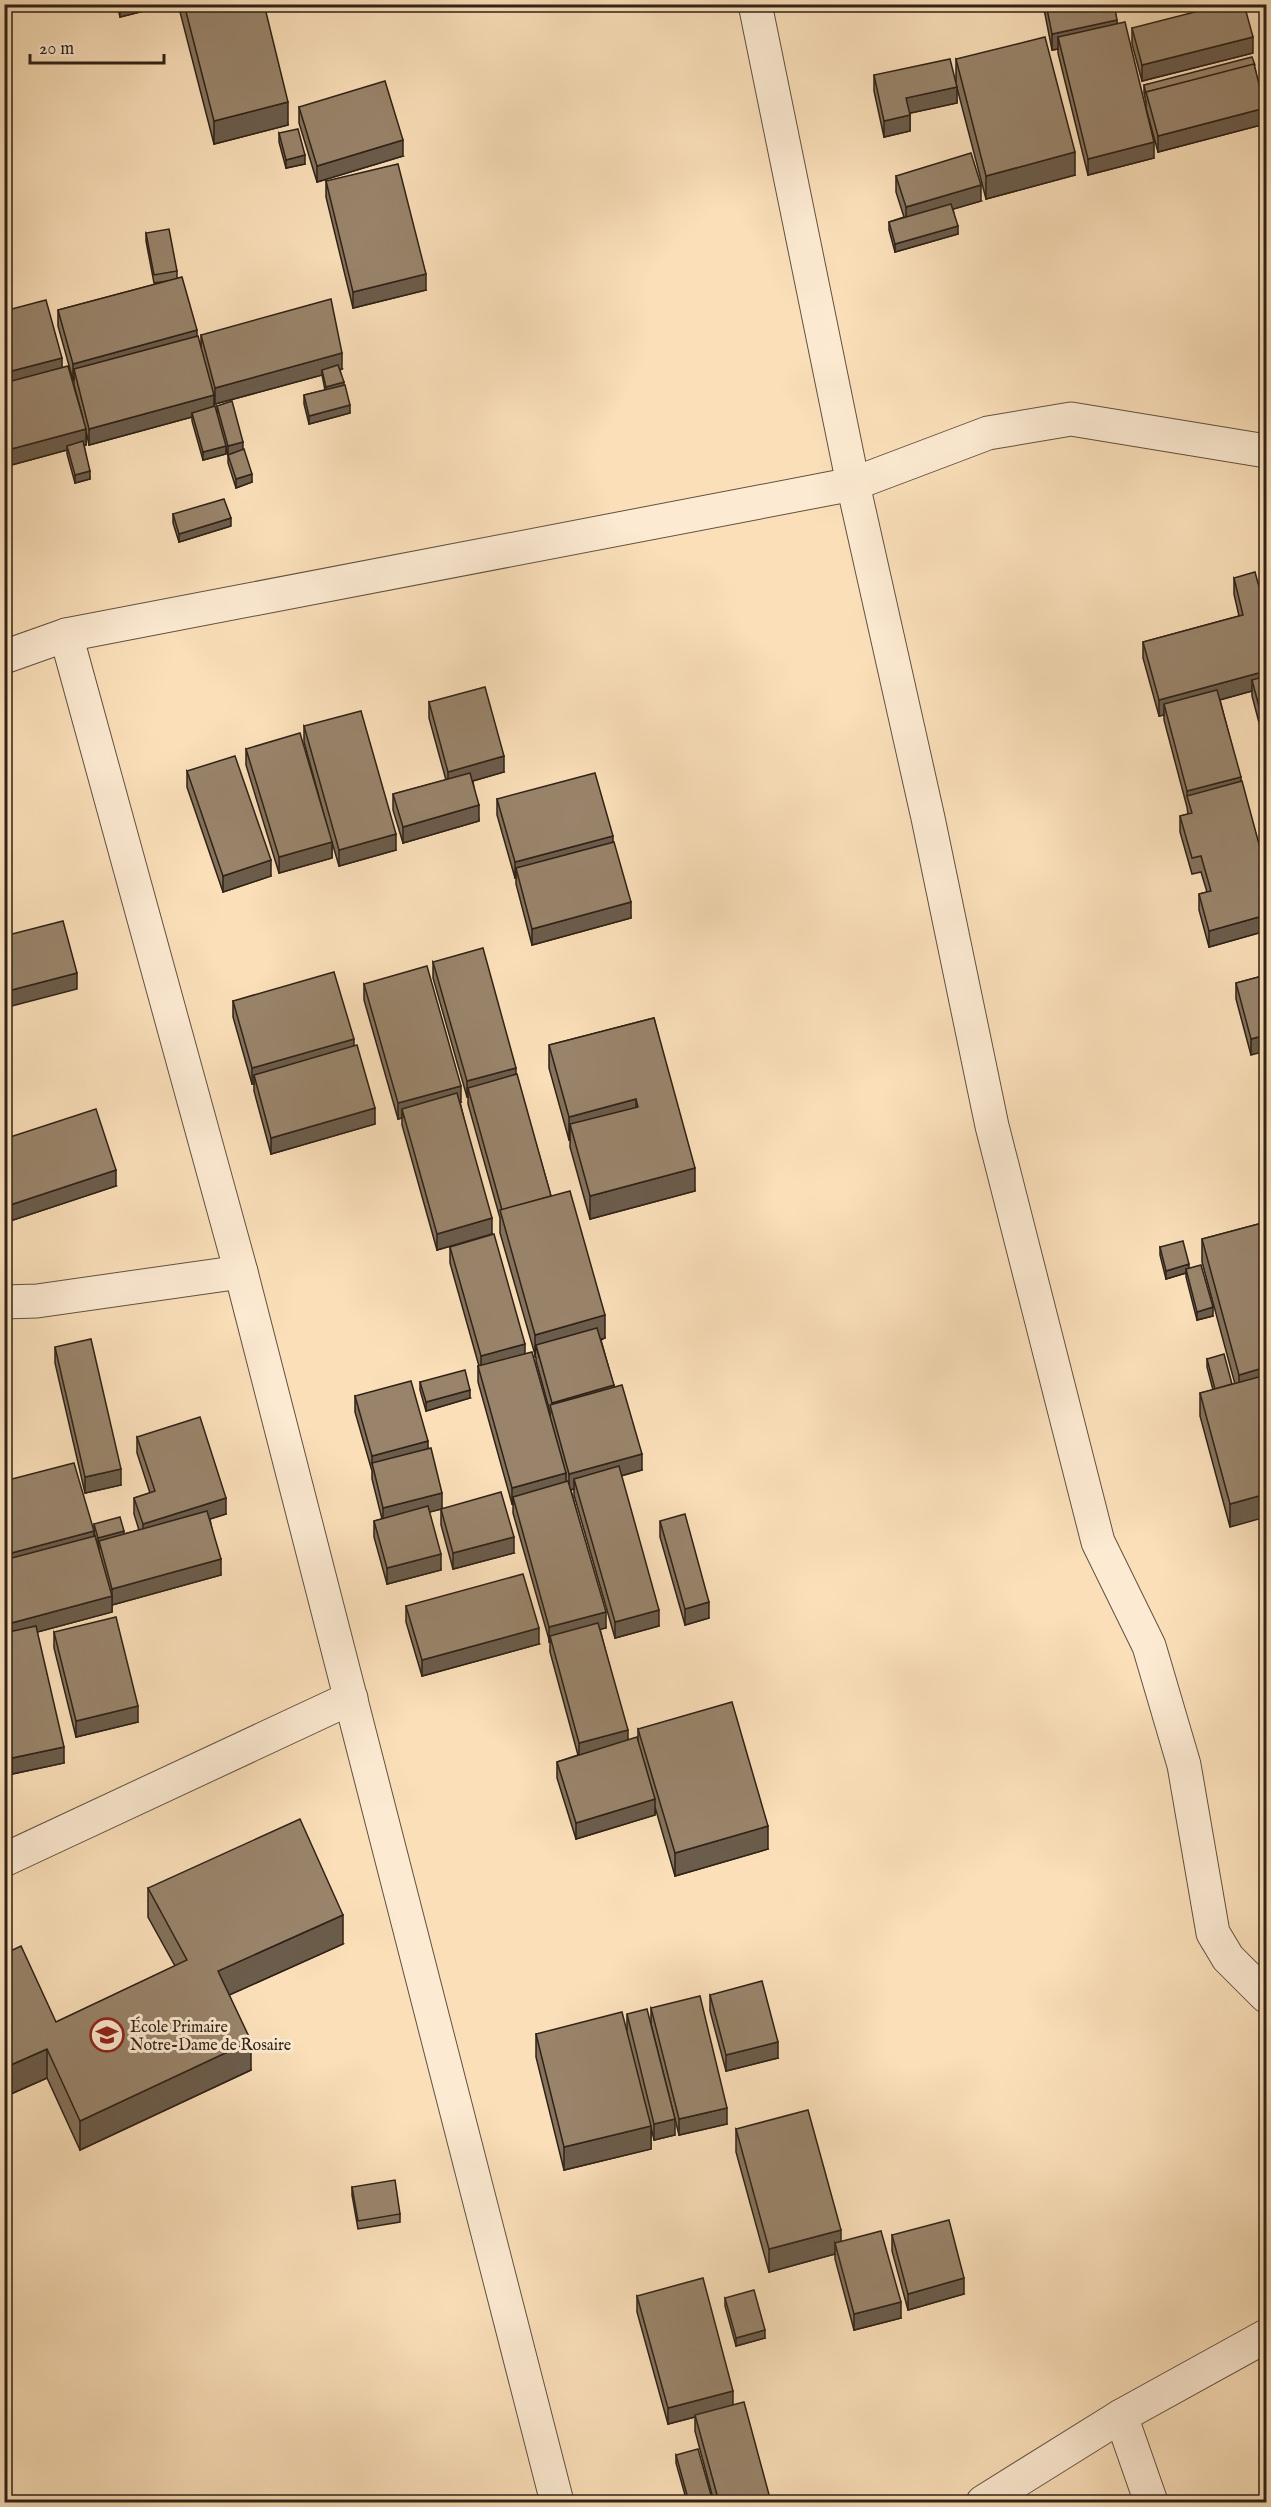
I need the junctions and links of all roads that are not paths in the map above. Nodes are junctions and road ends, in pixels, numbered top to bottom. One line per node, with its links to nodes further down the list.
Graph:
1 (755, 4): 3 (street)
2 (1266, 451): 3 (street)
3 (853, 484): 4 (street); 10 (street)
4 (66, 635): 5 (street); 6 (street)
5 (4, 657)
6 (241, 1272): 7 (street); 8 (street)
7 (4, 1302)
8 (351, 1698): 9 (street); 13 (street)
9 (4, 1860)
10 (1266, 1996)
11 (1266, 2336): 12 (street)
12 (1121, 2416): 14 (street); 15 (street)
13 (557, 2502)
14 (983, 2502)
15 (1151, 2502)

